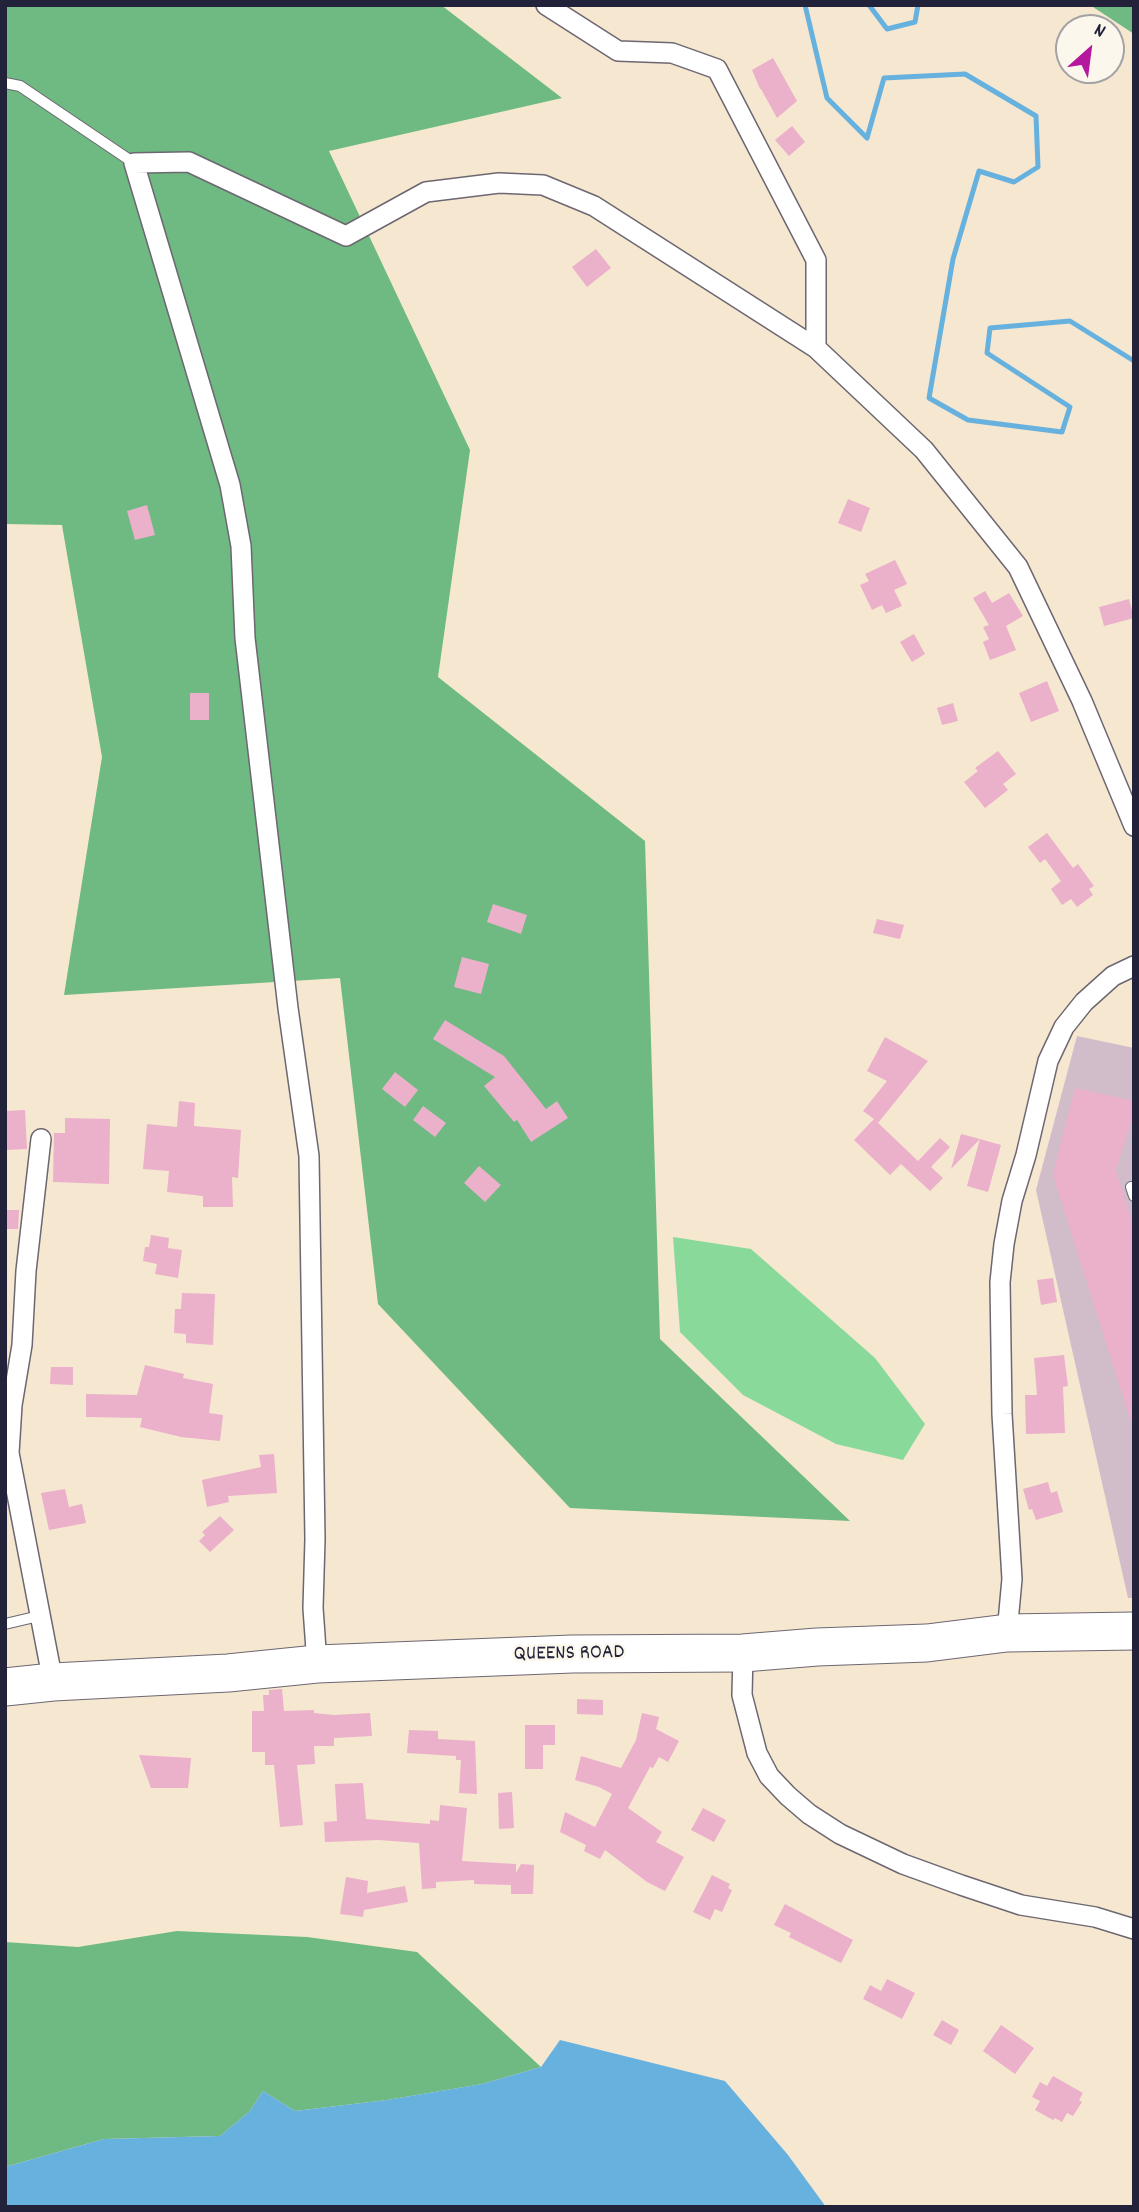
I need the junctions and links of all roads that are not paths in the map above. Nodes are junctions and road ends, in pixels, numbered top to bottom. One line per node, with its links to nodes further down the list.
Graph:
1 (547, 5): 4 (street)
2 (5, 83): 3 (lane)
3 (134, 163): 4 (street); 15 (street)
4 (816, 348): 5 (street)
5 (1134, 826)
6 (1134, 966): 13 (street)
7 (41, 1139): 8 (street)
8 (26, 1271): 9 (street); 10 (street)
9 (5, 1274)
10 (39, 1616): 11 (lane); 16 (street)
11 (5, 1624)
12 (1134, 1631): 13 (highway, QUEENS ROAD)
13 (1007, 1633): 14 (highway, QUEENS ROAD)
14 (743, 1653): 15 (highway, QUEENS ROAD); 18 (street)
15 (317, 1664): 16 (highway, QUEENS ROAD)
16 (53, 1682): 17 (highway, QUEENS ROAD)
17 (5, 1687)
18 (1134, 1929)

